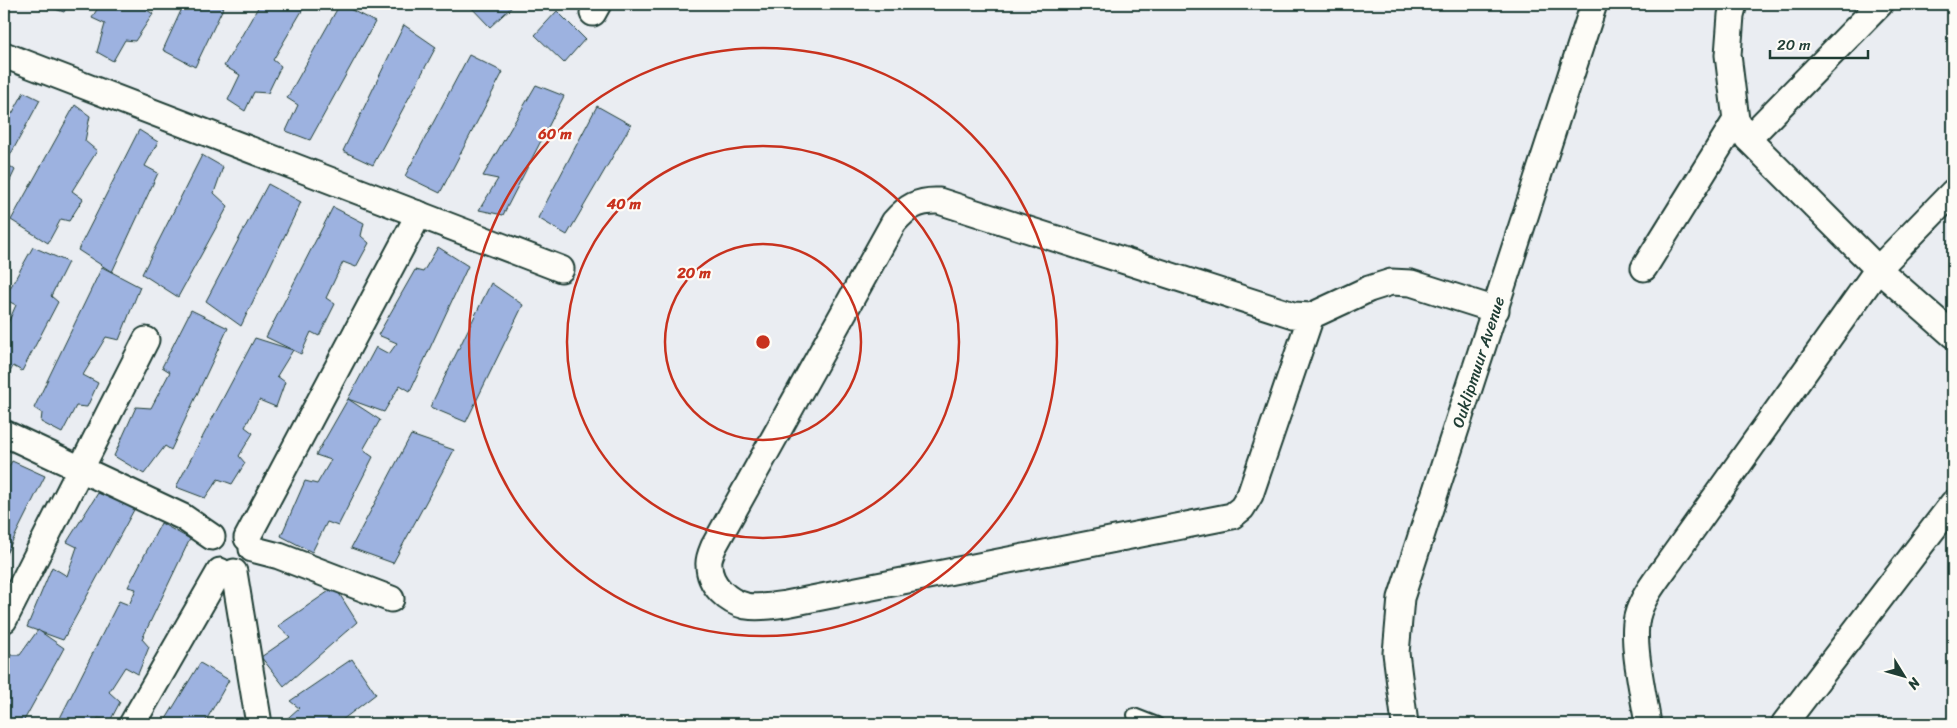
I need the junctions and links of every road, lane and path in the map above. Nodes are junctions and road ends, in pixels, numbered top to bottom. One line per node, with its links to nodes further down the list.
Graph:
1 (1594, 4): 11 (street, Ouklipmuur Avenue)
2 (1734, 4): 5 (street)
3 (1880, 4): 5 (street)
4 (4, 55): 7 (street)
5 (1742, 130): 8 (street); 10 (street)
6 (1953, 192): 10 (street)
7 (419, 214): 9 (street); 19 (street)
8 (1644, 268)
9 (562, 269)
10 (1878, 269): 13 (street); 28 (street)
11 (1496, 310): 12 (street); 27 (street, Ouklipmuur Avenue)
12 (1311, 316): 12 (street)
13 (1953, 336)
14 (146, 340): 16 (street)
15 (4, 433): 16 (street)
16 (80, 467): 18 (street); 22 (street)
17 (1953, 503): 29 (street)
18 (212, 537): 19 (street); 20 (street)
19 (250, 543): 20 (street); 21 (street)
20 (227, 572): 24 (street); 25 (street)
21 (391, 599)
22 (4, 620)
23 (1134, 715): 26 (lane)
24 (132, 724)
25 (259, 724)
26 (1157, 724)
27 (1405, 724)
28 (1648, 724)
29 (1784, 724)

